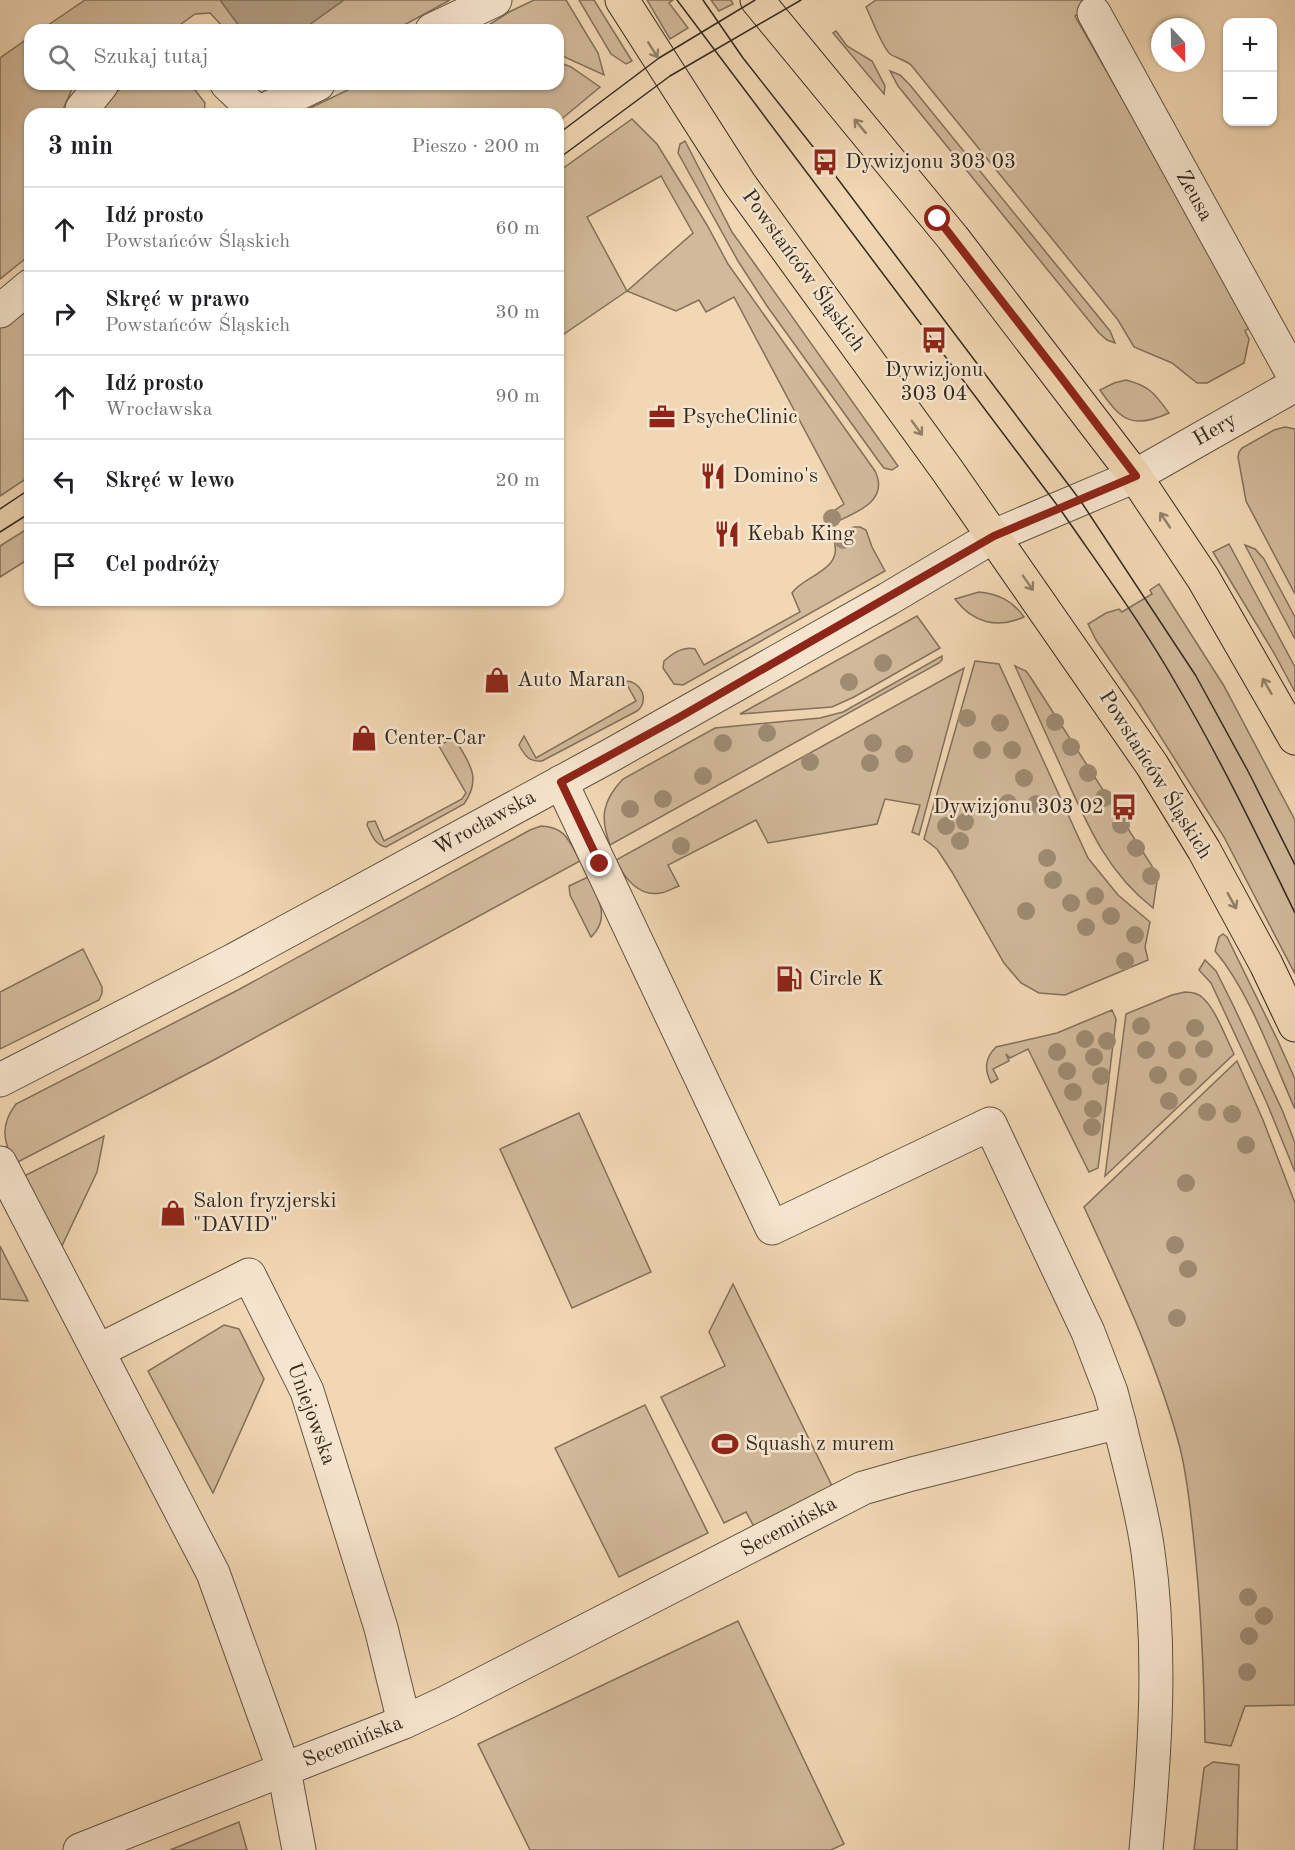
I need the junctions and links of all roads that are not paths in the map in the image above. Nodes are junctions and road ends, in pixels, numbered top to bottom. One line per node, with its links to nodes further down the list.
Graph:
1 (495, 0): 5 (street)
2 (622, 0): 17 (main road, Powstańców Śląskich, one-way to 17)
3 (757, 0): 16 (main road, one-way to 3)
4 (1094, 13): 14 (street, Zeusa)
5 (445, 24)
6 (97, 90): 9 (street)
7 (233, 90): 10 (street)
8 (305, 90): 11 (street)
9 (83, 108)
10 (252, 108)
11 (268, 108)
12 (24, 291): 13 (street)
13 (0, 311)
14 (1295, 378)
15 (1295, 385): 16 (street, Hery)
16 (1136, 476): 17 (street); 18 (main road, one-way to 16)
17 (994, 536): 19 (street, Wrocławska); 20 (main road, Powstańców Śląskich, one-way to 20)
18 (1295, 738)
19 (561, 782): 21 (street, Wrocławska); 24 (street)
20 (1295, 1026)
21 (0, 1080)
22 (0, 1162): 23 (street)
23 (98, 1351): 25 (street, Uniejowska); 26 (street)
24 (1119, 1422): 25 (street, Secemińska); 29 (street)
25 (404, 1722): 26 (street, Secemińska)
26 (284, 1770): 27 (street, Secemińska); 28 (street)
27 (80, 1850)
28 (299, 1850)
29 (1146, 1850)

